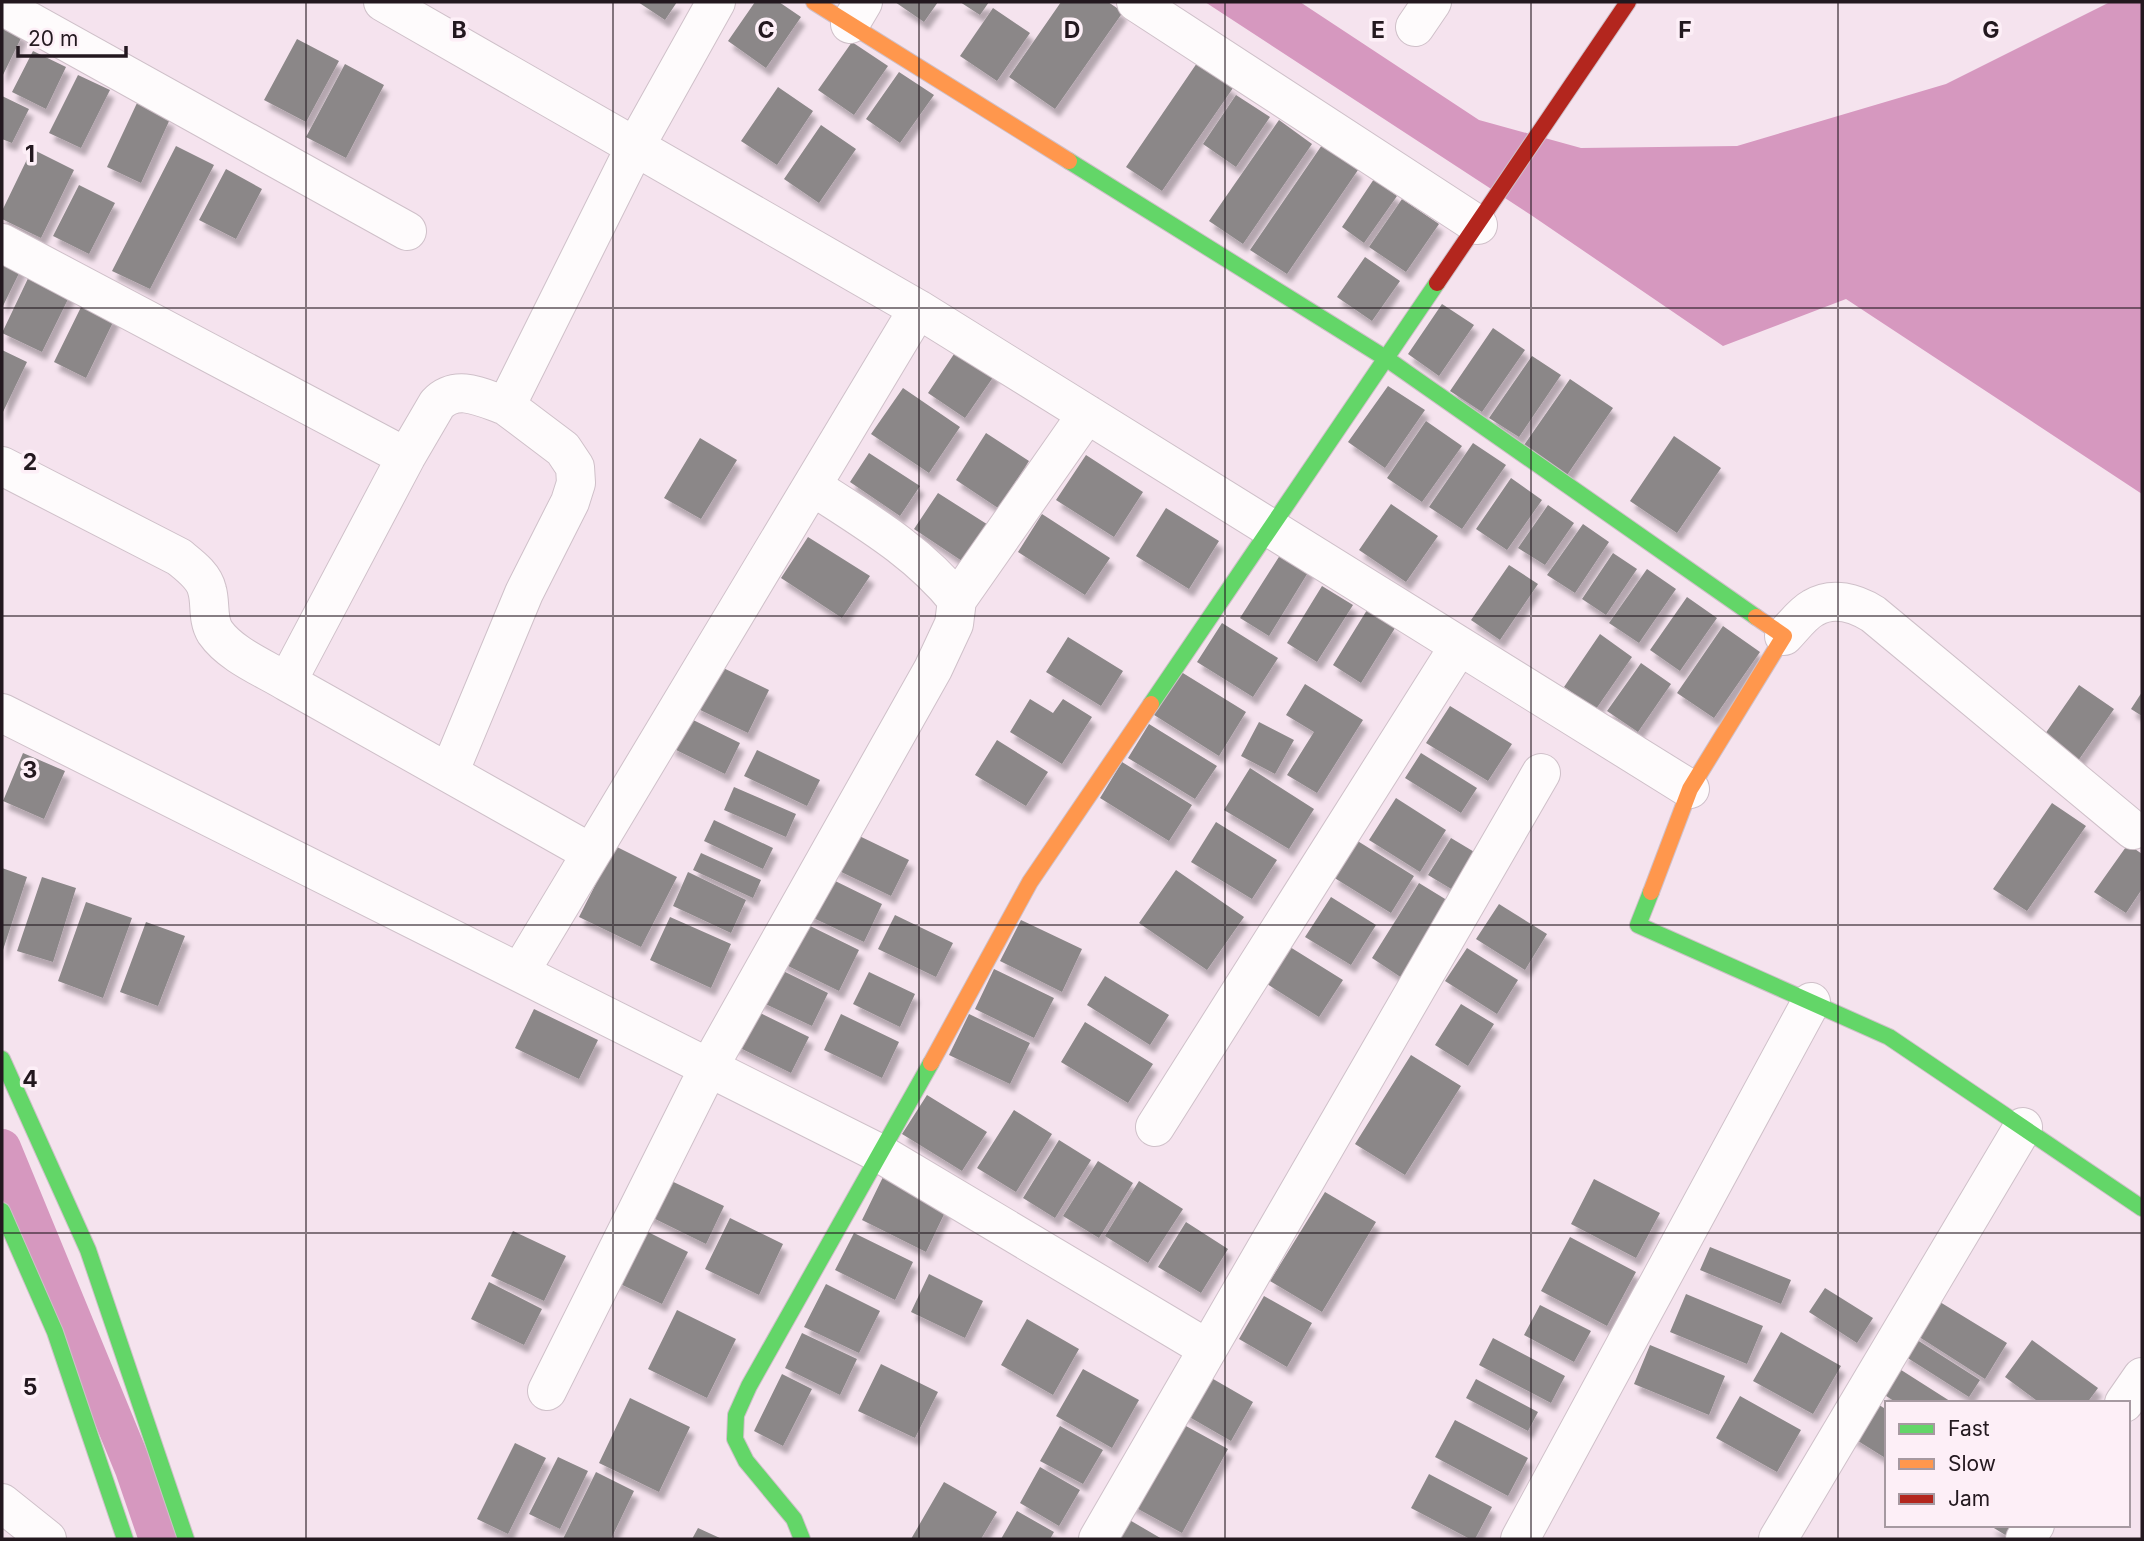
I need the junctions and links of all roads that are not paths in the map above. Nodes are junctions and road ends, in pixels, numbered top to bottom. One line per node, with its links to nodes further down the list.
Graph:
1 (383, 2): 8 (street)
2 (716, 2): 8 (street)
3 (814, 2): 7 (street)
4 (1136, 2): 9 (street)
5 (1628, 2): 9 (street)
6 (2, 6): 10 (street)
7 (856, 13): 13 (street)
8 (635, 146): 12 (street); 14 (street)
9 (1478, 225): 13 (street)
10 (407, 230)
11 (2, 243): 16 (street)
12 (918, 309): 15 (street); 18 (street)
13 (1387, 359): 19 (street); 21 (street)
14 (506, 406): 16 (street); 26 (street)
15 (1087, 414): 19 (street); 20 (street)
16 (406, 457): 23 (street)
17 (2, 466): 23 (street)
18 (812, 486): 20 (street); 29 (street)
19 (1271, 529): 22 (street); 36 (street)
20 (957, 600): 33 (street)
21 (1784, 636): 27 (street); 28 (street)
22 (1459, 646): 27 (street); 35 (street)
23 (287, 682): 26 (street)
24 (2, 713): 30 (street)
25 (1541, 772): 39 (street)
26 (449, 773): 29 (street)
27 (1690, 789): 31 (street)
28 (2139, 828)
29 (591, 853): 30 (street)
30 (520, 972): 33 (street)
31 (1811, 1002): 34 (street); 49 (street)
32 (2, 1059): 46 (street)
33 (709, 1067): 36 (street); 41 (street)
34 (2023, 1127): 37 (street); 50 (street)
35 (1155, 1128)
36 (881, 1154): 39 (street); 47 (street)
37 (2142, 1208)
38 (2, 1211): 45 (street)
39 (1208, 1349): 48 (street)
40 (2142, 1377): 42 (street)
41 (547, 1391)
42 (2125, 1401)
43 (2, 1503): 44 (street)
44 (47, 1539)
45 (125, 1539)
46 (186, 1539)
47 (802, 1539)
48 (1098, 1539)
49 (1520, 1539)
50 (1778, 1539)

